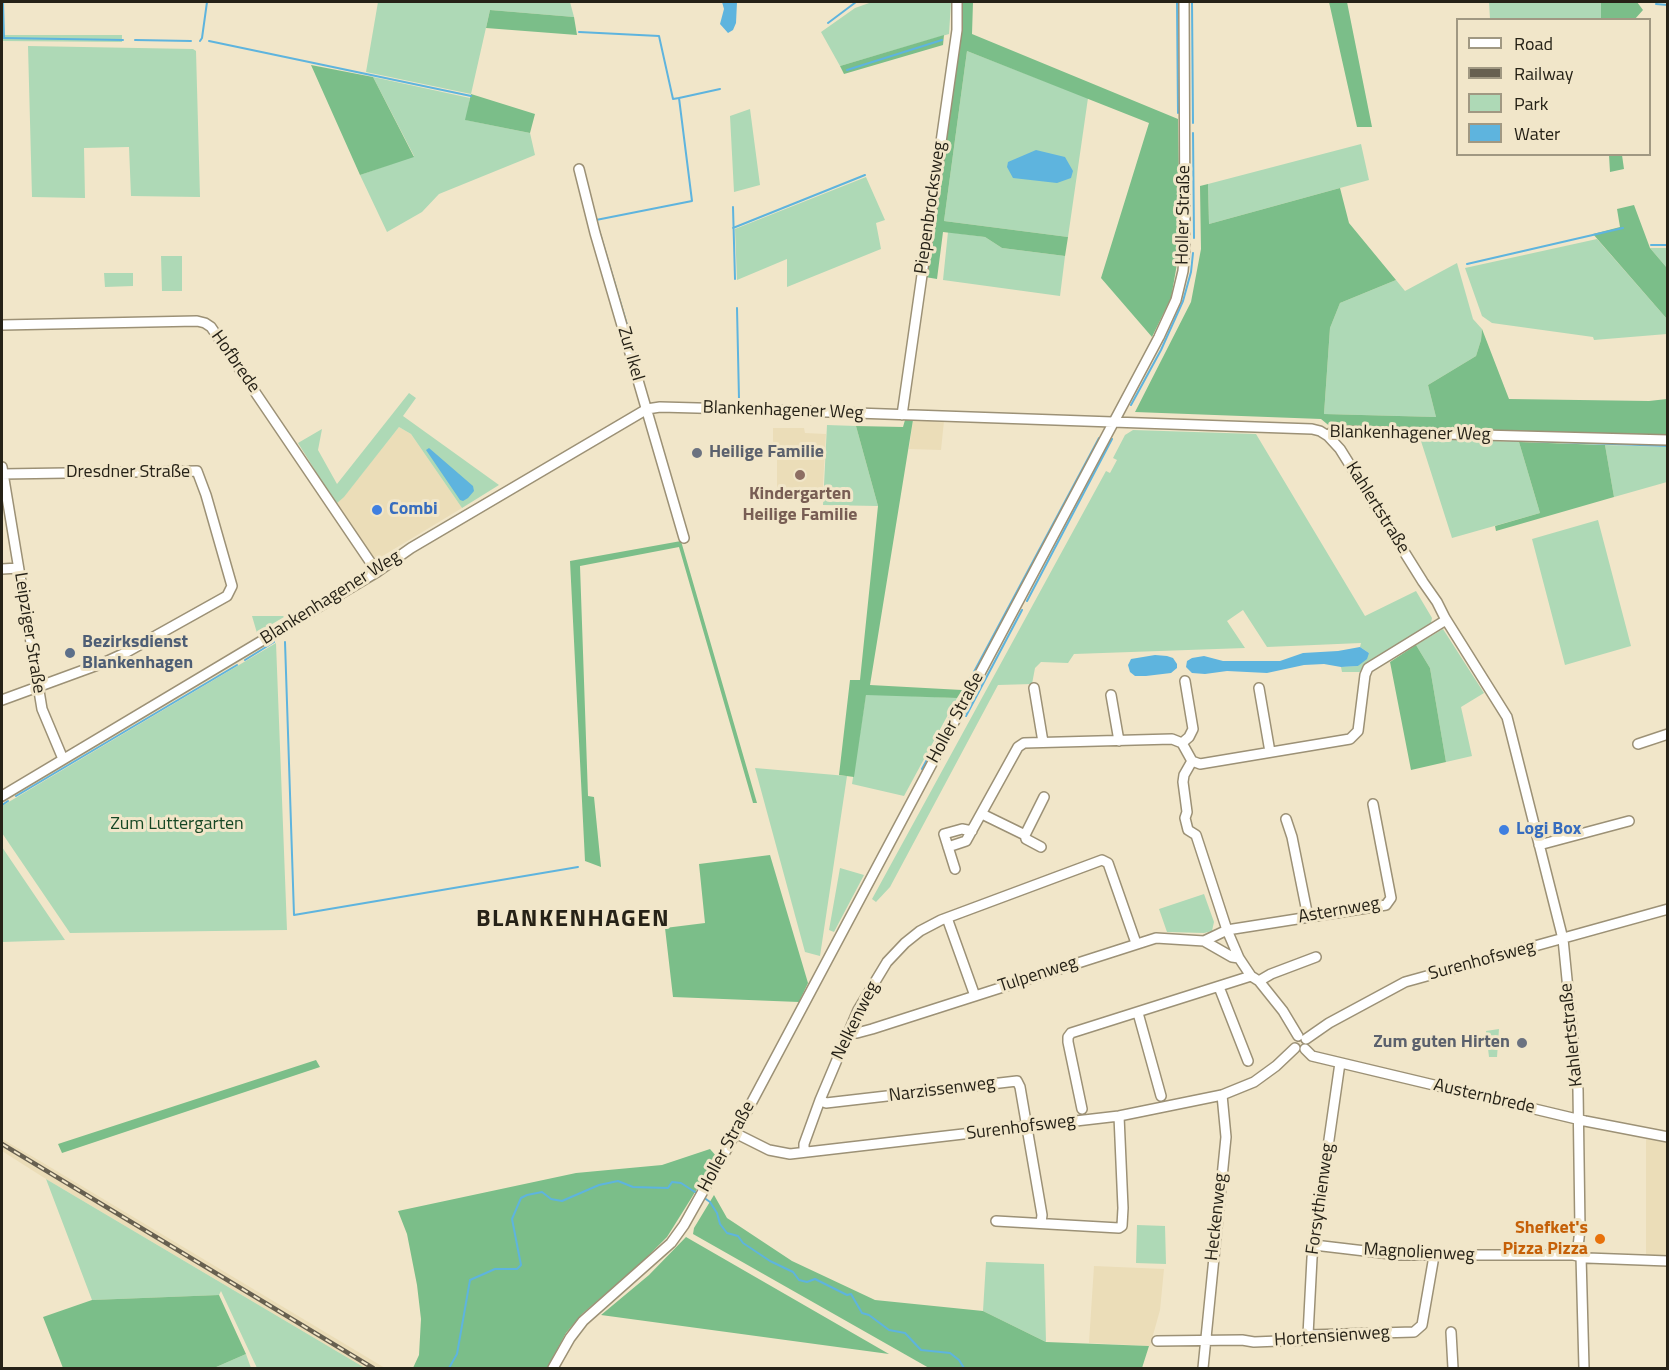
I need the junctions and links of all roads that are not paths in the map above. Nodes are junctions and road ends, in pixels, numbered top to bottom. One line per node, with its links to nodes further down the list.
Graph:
1 (957, 2): 6 (street, Piepenbrocksweg)
2 (1184, 2): 7 (street, Holler Straße)
3 (579, 169): 5 (street, Zur Ikel)
4 (2, 325): 14 (street, Hofbrede)
5 (647, 409): 6 (street, Blankenhagener Weg); 11 (street, Zur Ikel); 14 (street, Blankenhagener Weg)
6 (902, 415): 7 (street, Blankenhagener Weg)
7 (1115, 422): 8 (street, Blankenhagener Weg); 64 (street, Holler Straße)
8 (1328, 436): 9 (street, Blankenhagener Weg); 15 (street, Kahlertstraße)
9 (1668, 440)
10 (2, 470): 12 (street, Leipziger Straße); 17 (street, Dresdner Straße)
11 (684, 538)
12 (18, 568): 13 (street); 17 (street, Leipziger Straße)
13 (2, 569)
14 (378, 572): 28 (street, Blankenhagener Weg)
15 (1446, 619): 27 (street); 37 (street, Kahlertstraße)
16 (1185, 681): 25 (street)
17 (38, 687): 21 (street, Dresdner Straße); 28 (street, Leipziger Straße)
18 (1034, 688): 24 (street)
19 (1259, 688): 27 (street)
20 (1111, 694): 23 (street)
21 (2, 700)
22 (1668, 734): 26 (street)
23 (1119, 741): 24 (street); 25 (street)
24 (1043, 742): 33 (street)
25 (1182, 743): 29 (street)
26 (1638, 744)
27 (1270, 752): 29 (street)
28 (63, 759): 30 (street, Blankenhagener Weg)
29 (1192, 761): 43 (street)
30 (2, 796)
31 (1044, 797): 36 (street)
32 (1373, 804): 41 (street, Asternweg)
33 (982, 814): 36 (street); 39 (street)
34 (1286, 819): 41 (street)
35 (1629, 821): 37 (street)
36 (1025, 836): 38 (street)
37 (1539, 845): 44 (street, Kahlertstraße)
38 (1041, 847)
39 (955, 869)
40 (1668, 909): 44 (street, Surenhofsweg)
41 (1308, 916): 43 (street, Asternweg)
42 (947, 918): 46 (street, Nelkenweg); 51 (street); 53 (street, Nelkenweg)
43 (1227, 930): 45 (street); 48 (street)
44 (1563, 939): 54 (street, Surenhofsweg); 62 (street, Kahlertstraße)
45 (1204, 941): 46 (street, Tulpenweg); 48 (street)
46 (1136, 943): 51 (street, Tulpenweg)
47 (1316, 957): 49 (street)
48 (1239, 958): 49 (street)
49 (1255, 979): 50 (street); 54 (street)
50 (1219, 987): 52 (street); 55 (street)
51 (975, 996): 53 (street, Tulpenweg)
52 (1138, 1013): 58 (street); 60 (street)
53 (850, 1031): 59 (street, Nelkenweg)
54 (1301, 1043): 56 (street, Austernbrede); 57 (street, Surenhofsweg)
55 (1248, 1061)
56 (1340, 1063): 62 (street, Austernbrede); 69 (street, Forsythienweg)
57 (1222, 1095): 61 (street, Surenhofsweg); 76 (street, Heckenweg)
58 (1161, 1096)
59 (820, 1100): 63 (street, Narzissenweg); 66 (street, Nelkenweg)
60 (1082, 1109)
61 (1119, 1116): 63 (street, Surenhofsweg); 68 (street)
62 (1579, 1119): 65 (street, Austernbrede); 71 (street, Kahlertstraße)
63 (1027, 1127): 66 (street, Surenhofsweg); 68 (street)
64 (735, 1133): 66 (street, Surenhofsweg); 77 (street, Holler Straße)
65 (1668, 1137)
66 (804, 1152)
67 (996, 1221): 68 (street)
68 (1041, 1223)
69 (1314, 1245): 70 (street, Magnolienweg); 74 (street, Forsythienweg)
70 (1434, 1256): 71 (street, Magnolienweg); 74 (street, Hortensienweg)
71 (1581, 1256): 72 (street, Magnolienweg); 80 (street, Kahlertstraße)
72 (1668, 1262)
73 (1451, 1332): 79 (street)
74 (1308, 1335): 76 (street, Hortensienweg)
75 (1157, 1341): 76 (street)
76 (1206, 1341): 78 (street, Heckenweg)
77 (553, 1368)
78 (1203, 1368)
79 (1453, 1368)
80 (1584, 1368)

